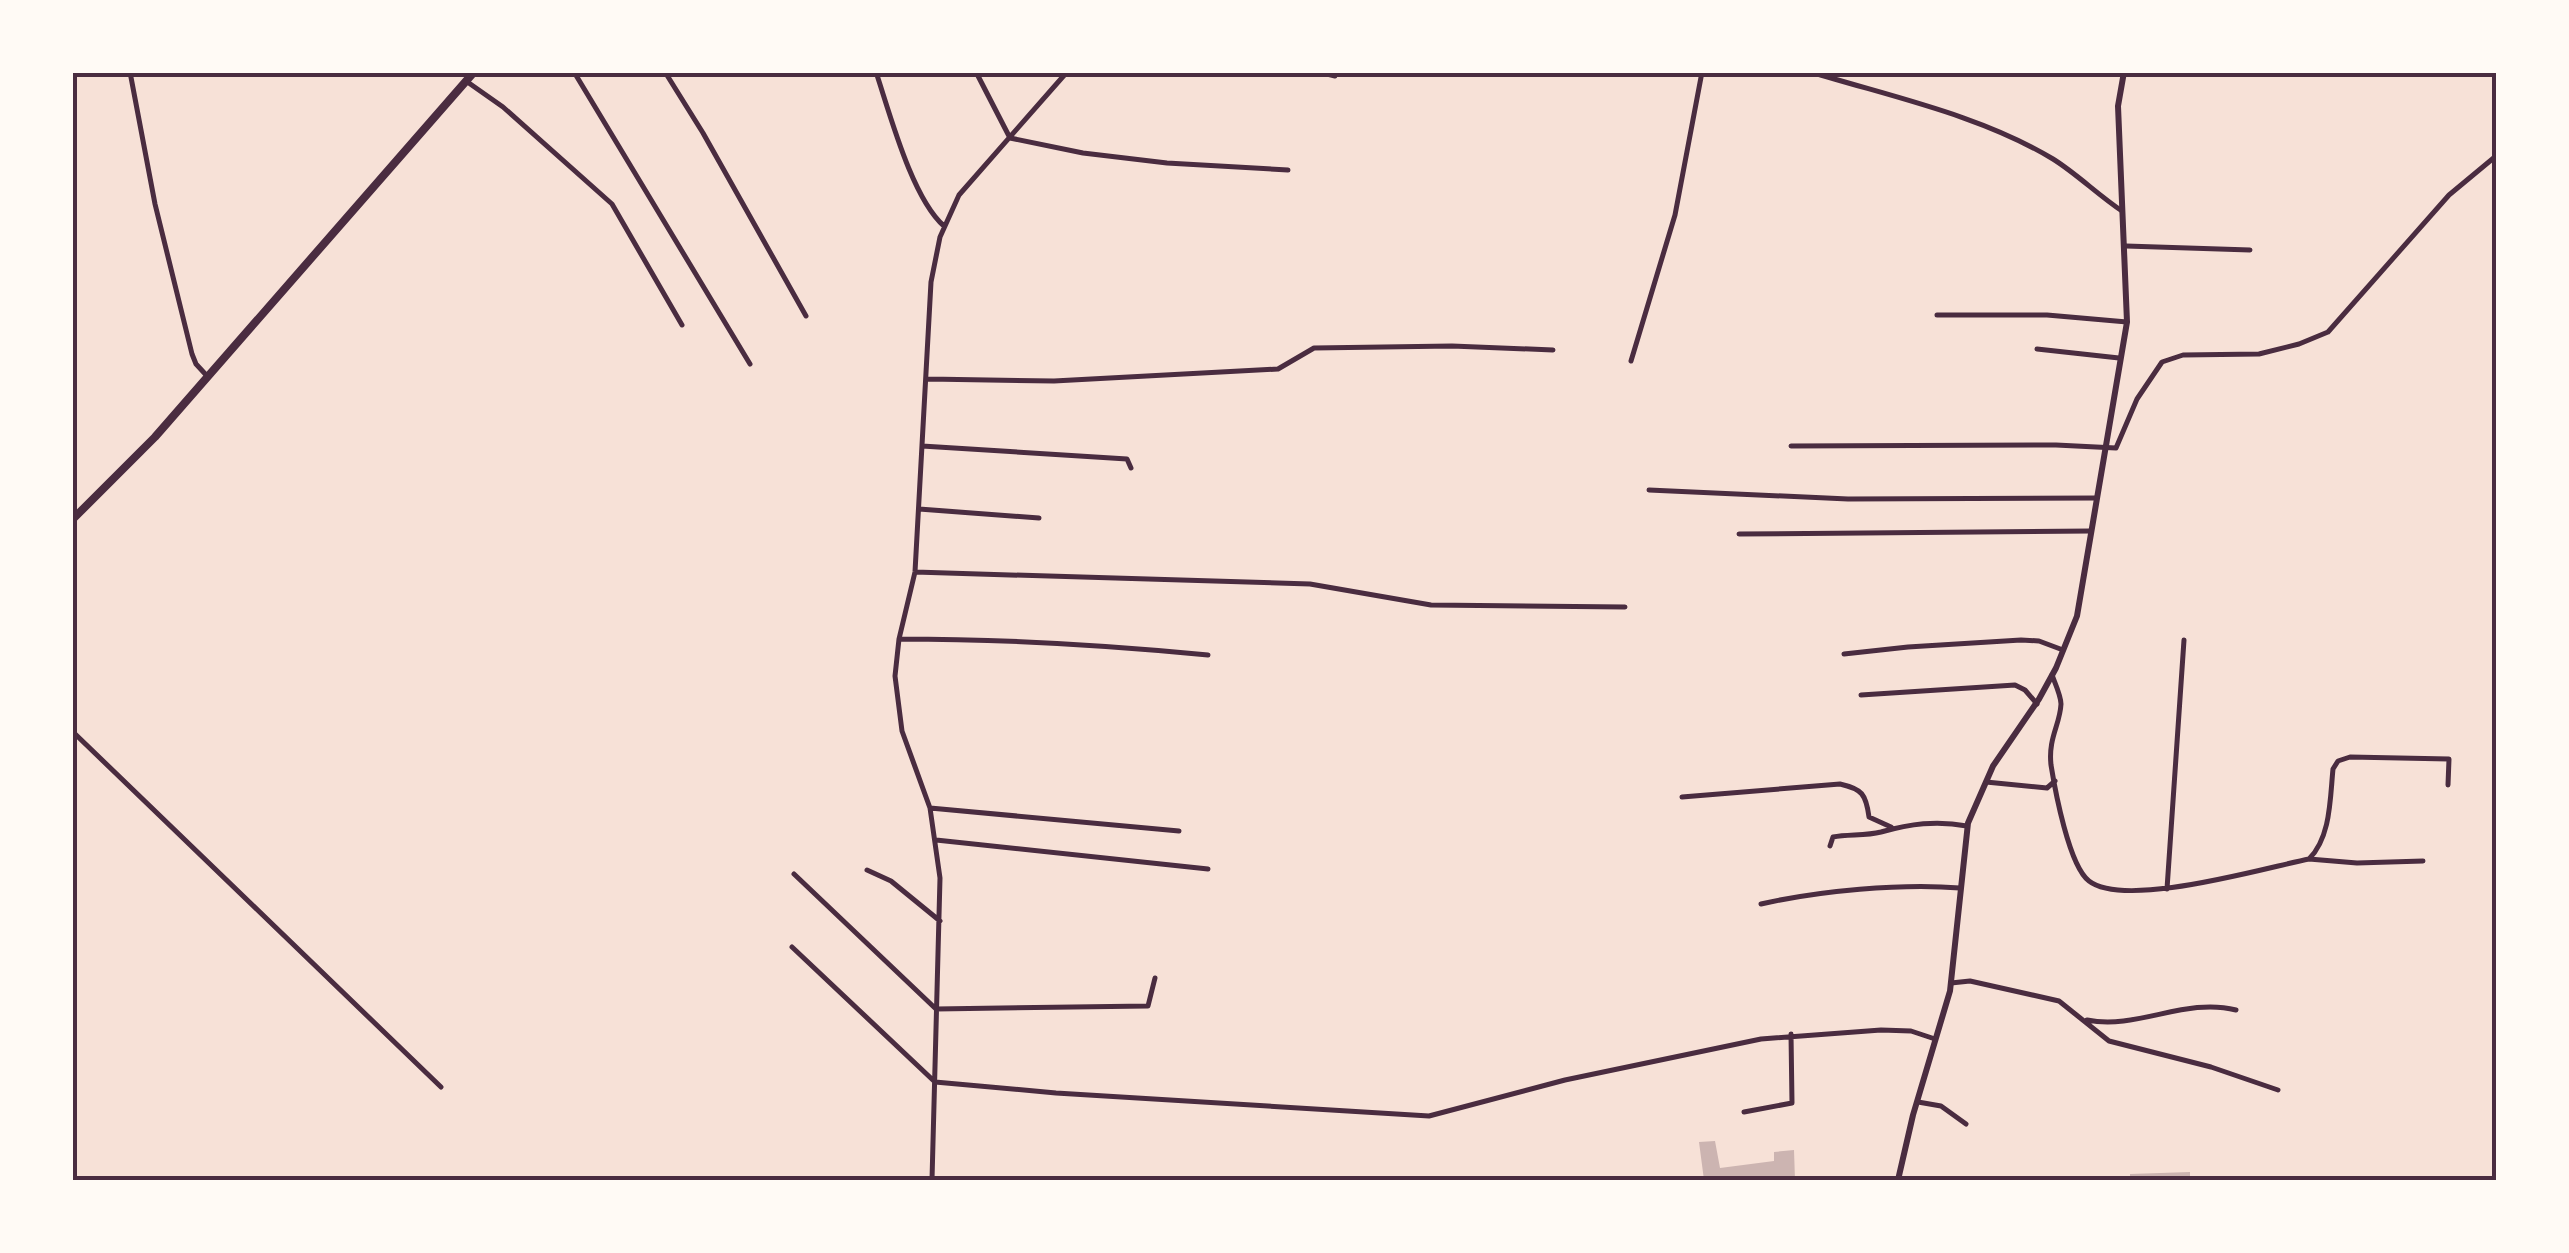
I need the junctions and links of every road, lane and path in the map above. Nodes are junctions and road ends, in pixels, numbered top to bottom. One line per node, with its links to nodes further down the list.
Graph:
1 (130, 72): 30 (street)
2 (474, 72): 13 (main road)
3 (574, 72): 29 (street)
4 (665, 72): 21 (street)
5 (876, 72): 18 (street)
6 (976, 72): 14 (street)
7 (1067, 72): 14 (street)
8 (1319, 72): 12 (street)
9 (1702, 72): 28 (street)
10 (1811, 72): 17 (street)
11 (2124, 72): 17 (street)
12 (1336, 76)
13 (466, 81): 24 (street); 30 (main road)
14 (1010, 138): 16 (street); 18 (street)
15 (2496, 156): 34 (street)
16 (1288, 170)
17 (2122, 211): 19 (street)
18 (944, 226): 31 (street)
19 (2126, 246): 20 (street); 23 (street)
20 (2250, 250)
21 (806, 316)
22 (1937, 316): 23 (street)
23 (2127, 322): 27 (street)
24 (682, 325)
25 (2037, 349): 27 (street)
26 (1553, 350): 31 (street)
27 (2119, 358): 34 (street)
28 (1631, 361)
29 (750, 364)
30 (208, 376): 40 (main road)
31 (927, 380): 32 (street)
32 (922, 446): 35 (street); 38 (street)
33 (1791, 446): 34 (street)
34 (2104, 448): 37 (street)
35 (1131, 468)
36 (1650, 490): 37 (street)
37 (2096, 498): 41 (street)
38 (919, 509): 39 (street); 43 (street)
39 (1039, 518)
40 (72, 520)
41 (2091, 531): 42 (street); 47 (street)
42 (1739, 534)
43 (915, 572): 44 (street); 45 (street)
44 (1625, 607)
45 (900, 639): 48 (street); 58 (street)
46 (2184, 640): 70 (street)
47 (2063, 650): 49 (street); 50 (street)
48 (1208, 654)
49 (1844, 654)
50 (2052, 675): 52 (street); 54 (street)
51 (1861, 695): 52 (street)
52 (2036, 704): 55 (street)
53 (72, 731): 82 (street)
54 (2055, 780): 55 (street); 70 (street)
55 (1985, 782): 59 (street)
56 (2448, 785): 64 (street)
57 (1682, 797): 60 (street)
58 (930, 808): 61 (street); 62 (street)
59 (1968, 826): 60 (street); 69 (street)
60 (1891, 827): 63 (street)
61 (1179, 830)
62 (936, 840): 66 (street); 72 (street)
63 (1830, 846)
64 (2309, 859): 65 (street); 70 (street)
65 (2423, 861)
66 (1208, 869)
67 (867, 870): 72 (street)
68 (794, 874): 76 (street)
69 (1960, 888): 71 (street); 75 (street)
70 (2167, 889)
71 (1761, 904)
72 (940, 922): 76 (street)
73 (792, 947): 81 (street)
74 (1155, 978): 76 (street)
75 (1951, 983): 78 (street); 80 (street)
76 (936, 1009): 81 (street)
77 (2236, 1010): 78 (street)
78 (2084, 1020): 83 (street)
79 (1791, 1034): 80 (street); 81 (street); 85 (street)
80 (1936, 1040): 84 (street)
81 (935, 1082): 87 (street)
82 (441, 1087)
83 (2278, 1090)
84 (1918, 1102): 86 (street); 88 (street)
85 (1744, 1112)
86 (1966, 1124)
87 (932, 1180)
88 (1898, 1180)

